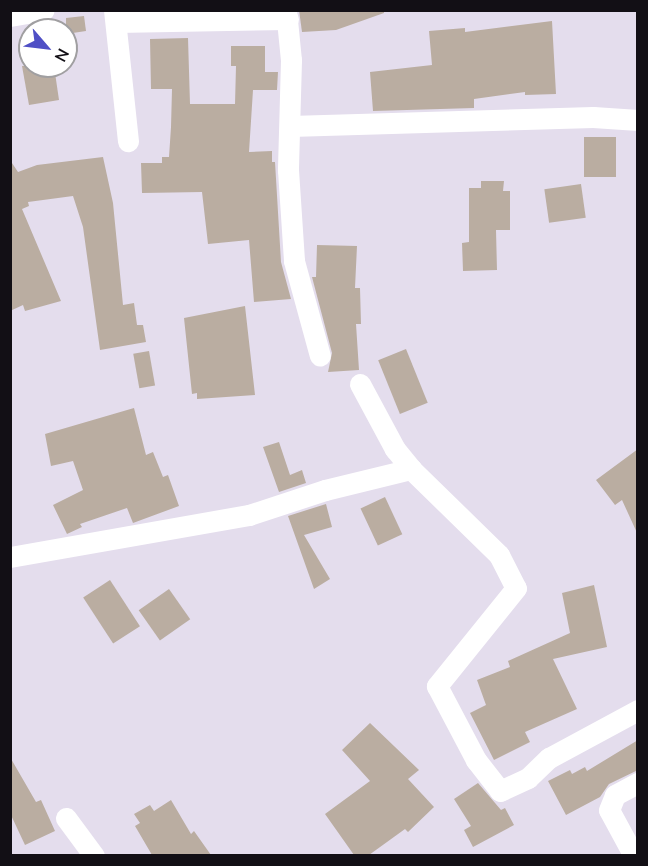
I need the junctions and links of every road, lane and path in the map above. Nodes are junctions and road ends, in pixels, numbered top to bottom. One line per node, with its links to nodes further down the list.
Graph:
1 (43, 10): 2 (street)
2 (17, 14)
3 (287, 15): 4 (street); 6 (street)
4 (115, 16): 7 (street)
5 (638, 120): 6 (street)
6 (290, 126): 8 (street)
7 (128, 141)
8 (320, 356)
9 (360, 384): 10 (street)
10 (411, 469): 11 (street); 12 (street)
11 (10, 557)
12 (638, 710)
13 (638, 783): 16 (street)
14 (66, 818): 15 (street)
15 (94, 855)
16 (634, 855)

